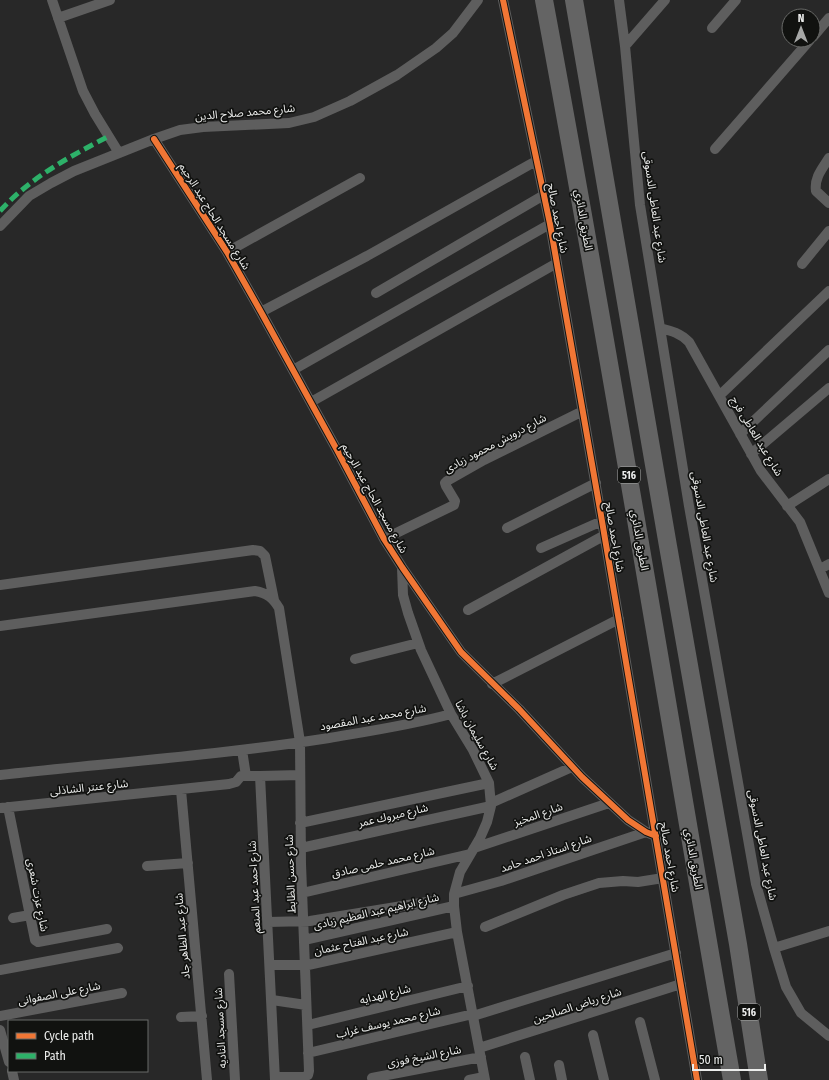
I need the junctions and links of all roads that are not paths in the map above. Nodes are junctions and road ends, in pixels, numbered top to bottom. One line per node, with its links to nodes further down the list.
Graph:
1 (52, 0): 10 (street)
2 (110, 0): 10 (street)
3 (478, 0): 16 (street, شارع محمد صلاح الدين)
4 (503, 0): 20 (street, شارع احمد صالح)
5 (544, 0): 133 (highway, الطريق الدائري / 516)
6 (574, 0): 134 (highway, 516)
7 (619, 0): 14 (street, شارع عبد العاطى الدسوقى)
8 (665, 0): 14 (street)
9 (736, 0): 12 (street)
10 (58, 18): 18 (street)
11 (829, 18): 13 (street)
12 (712, 28)
13 (821, 28)
14 (625, 46): 33 (street, شارع عبد العاطى الدسوقى)
15 (803, 48): 17 (street)
16 (154, 139): 18 (street, شارع محمد صلاح الدين); 27 (street, شارع مسجد الحاج عبد الرحيم)
17 (715, 150)
18 (119, 153): 25 (street, شارع محمد صلاح الدين)
19 (829, 158): 23 (street)
20 (536, 161): 22 (street, شارع احمد صالح); 32 (street)
21 (360, 178): 27 (street)
22 (544, 196): 24 (street, شارع احمد صالح); 31 (street)
23 (829, 203)
24 (550, 224): 28 (street, شارع احمد صالح); 35 (street)
25 (0, 226)
26 (829, 231): 29 (street)
27 (227, 252): 32 (street, شارع مسجد الحاج عبد الرحيم)
28 (557, 264): 38 (street); 39 (street, شارع احمد صالح)
29 (802, 264)
30 (829, 291): 37 (street)
31 (376, 293)
32 (261, 312): 35 (street, شارع مسجد الحاج عبد الرحيم)
33 (660, 328): 37 (street, شارع عبد العاطى فرج); 97 (street, شارع عبد العاطى الدسوقى)
34 (829, 350): 40 (street)
35 (293, 370): 38 (street, شارع مسجد الحاج عبد الرحيم)
36 (829, 388): 41 (street)
37 (719, 396): 40 (street, شارع عبد العاطى فرج)
38 (311, 402): 48 (street, شارع مسجد الحاج عبد الرحيم)
39 (583, 410): 43 (street, شارع احمد صالح); 48 (street, شارع درويش محمود زبادى)
40 (740, 434): 41 (street, شارع عبد العاطى فرج)
41 (751, 454): 44 (street, شارع عبد العاطى فرج)
42 (829, 479): 44 (street)
43 (596, 484): 45 (street, شارع احمد صالح); 46 (street)
44 (787, 506): 52 (street, شارع عبد العاطى فرج)
45 (602, 521): 47 (street, شارع احمد صالح); 49 (street)
46 (507, 528)
47 (605, 535): 56 (street); 57 (street, شارع احمد صالح)
48 (384, 539): 51 (street, شارع مسجد الحاج عبد الرحيم)
49 (541, 548)
50 (829, 564): 52 (street)
51 (402, 567): 59 (street, شارع سليمان باشا); 61 (street, شارع مسجد الحاج عبد الرحيم)
52 (820, 569): 54 (street, شارع عبد العاطى فرج)
53 (0, 585): 55 (street, شارع حسن الظابط)
54 (829, 593)
55 (274, 600): 58 (street); 63 (street, شارع حسن الظابط)
56 (468, 610)
57 (619, 619): 61 (street); 77 (street, شارع احمد صالح)
58 (0, 626)
59 (418, 643): 60 (street); 62 (street, شارع سليمان باشا)
60 (355, 659)
61 (492, 684): 65 (street, شارع مسجد الحاج عبد الرحيم)
62 (451, 714): 63 (street, شارع محمد عبد المقصود); 70 (street, شارع سليمان باشا)
63 (300, 742): 64 (street, شارع محمد عبد المقصود); 67 (street, شارع حسن الظابط)
64 (242, 750): 66 (street, شارع محمد عبد المقصود); 68 (street)
65 (572, 767): 72 (street, شارع مسجد الحاج عبد الرحيم); 73 (street, شارع مبروك عمر)
66 (0, 775)
67 (300, 775): 69 (street); 75 (street, شارع حسن الظابط)
68 (246, 776): 69 (street); 71 (street)
69 (260, 776): 90 (street, شارع احمد عبد المنعم)
70 (489, 783): 73 (street, شارع سليمان باشا); 75 (street)
71 (181, 790): 74 (street, شارع عنتر الشاذلى); 80 (street, شارع عبد الظاهر جاد)
72 (609, 803): 76 (street, شارع مسجد الحاج عبد الرحيم); 79 (street, شارع المخبز)
73 (491, 805): 78 (street, شارع مبروك عمر); 79 (street, شارع سليمان باشا)
74 (4, 808): 87 (street, شارع عزت شعرى)
75 (300, 823): 78 (street, شارع حسن الظابط)
76 (646, 832): 77 (street, شارع مسجد الحاج عبد الرحيم); 84 (street, شارع استاذ احمد حامد)
77 (656, 836): 82 (street, شارع احمد صالح)
78 (300, 848): 83 (street, شارع حسن الظابط)
79 (472, 851): 83 (street, شارع محمد حلمى صادق); 84 (street, شارع سليمان باشا)
80 (188, 863): 81 (street); 110 (street, شارع عبد الظاهر جاد)
81 (146, 866)
82 (663, 878): 91 (street); 98 (street, شارع احمد صالح)
83 (302, 893): 89 (street, شارع حسن الظابط)
84 (454, 894): 86 (street, شارع سليمان باشا)
85 (433, 901): 89 (street)
86 (454, 906): 94 (street, شارع سليمان باشا); 95 (street, شارع ابراهيم عبد العظيم زبادى)
87 (30, 915): 88 (street); 92 (street, شارع عزت شعرى)
88 (13, 918)
89 (303, 921): 90 (street); 95 (street, شارع حسن الظابط)
90 (268, 922): 99 (street, شارع احمد عبد المنعم)
91 (485, 927)
92 (107, 929)
93 (829, 931): 97 (street)
94 (457, 932): 100 (street, شارع عبد الفتاح عثمان); 104 (street, شارع سليمان باشا)
95 (304, 940): 100 (street, شارع حسن الظابط)
96 (118, 948): 101 (street)
97 (774, 948): 116 (street, شارع عبد العاطى الدسوقى)
98 (676, 952): 103 (street, شارع احمد صالح); 108 (street, شارع محمد يوسف غراب)
99 (270, 965): 100 (street, شارع عبد الفتاح عثمان); 106 (street, شارع احمد عبد المنعم)
100 (305, 965): 107 (street, شارع حسن الظابط)
101 (0, 970)
102 (229, 974): 126 (street, شارع مسجد الناديه)
103 (681, 984): 118 (street, شارع رياض الصالحين); 132 (street, شارع احمد صالح)
104 (468, 986): 108 (street, شارع سليمان باشا); 113 (street, شارع الهدايه)
105 (122, 993): 109 (street, شارع على الصفوانى)
106 (272, 1000): 107 (street); 124 (street, شارع احمد عبد المنعم)
107 (306, 1005): 113 (street, شارع حسن الظابط)
108 (473, 1015): 117 (street, شارع محمد يوسف غراب); 118 (street, شارع سليمان باشا)
109 (0, 1016)
110 (202, 1016): 111 (street); 125 (street, شارع عبد الظاهر جاد)
111 (181, 1017)
112 (640, 1022): 131 (street)
113 (308, 1025): 117 (street, شارع حسن الظابط)
114 (0, 1030): 120 (street)
115 (593, 1035): 130 (street)
116 (829, 1036)
117 (308, 1053): 124 (street, شارع حسن الظابط)
118 (480, 1053): 122 (street, شارع الشيخ فوزى); 123 (street, شارع سليمان باشا)
119 (525, 1056): 128 (street)
120 (8, 1058)
121 (559, 1065): 129 (street)
122 (372, 1078)
123 (485, 1078): 127 (street)
124 (275, 1079)
125 (207, 1080)
126 (235, 1080)
127 (469, 1080)
128 (530, 1080)
129 (562, 1080)
130 (604, 1080)
131 (655, 1080)
132 (697, 1080)
133 (732, 1080)
134 (759, 1080)

